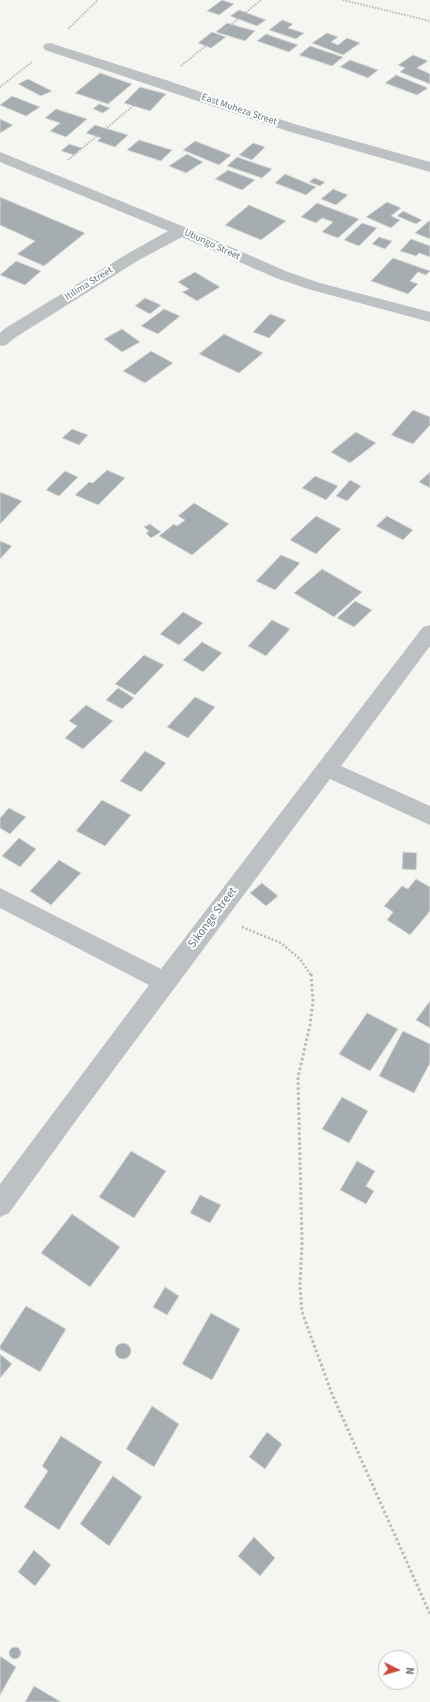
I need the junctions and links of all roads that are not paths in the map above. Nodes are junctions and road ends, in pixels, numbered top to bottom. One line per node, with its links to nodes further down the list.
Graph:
1 (50, 47): 3 (street, East Muheza Street)
2 (0, 157): 4 (street, Ubungo Street)
3 (430, 167)
4 (181, 231): 5 (street, Ubungo Street); 6 (street, Itilima Street)
5 (430, 317)
6 (0, 341)
7 (430, 632): 8 (street, Sikonge Street)
8 (326, 768): 9 (street); 11 (street, Sikonge Street)
9 (430, 816)
10 (0, 897): 11 (street)
11 (165, 982): 12 (street, Sikonge Street)
12 (0, 1205)

